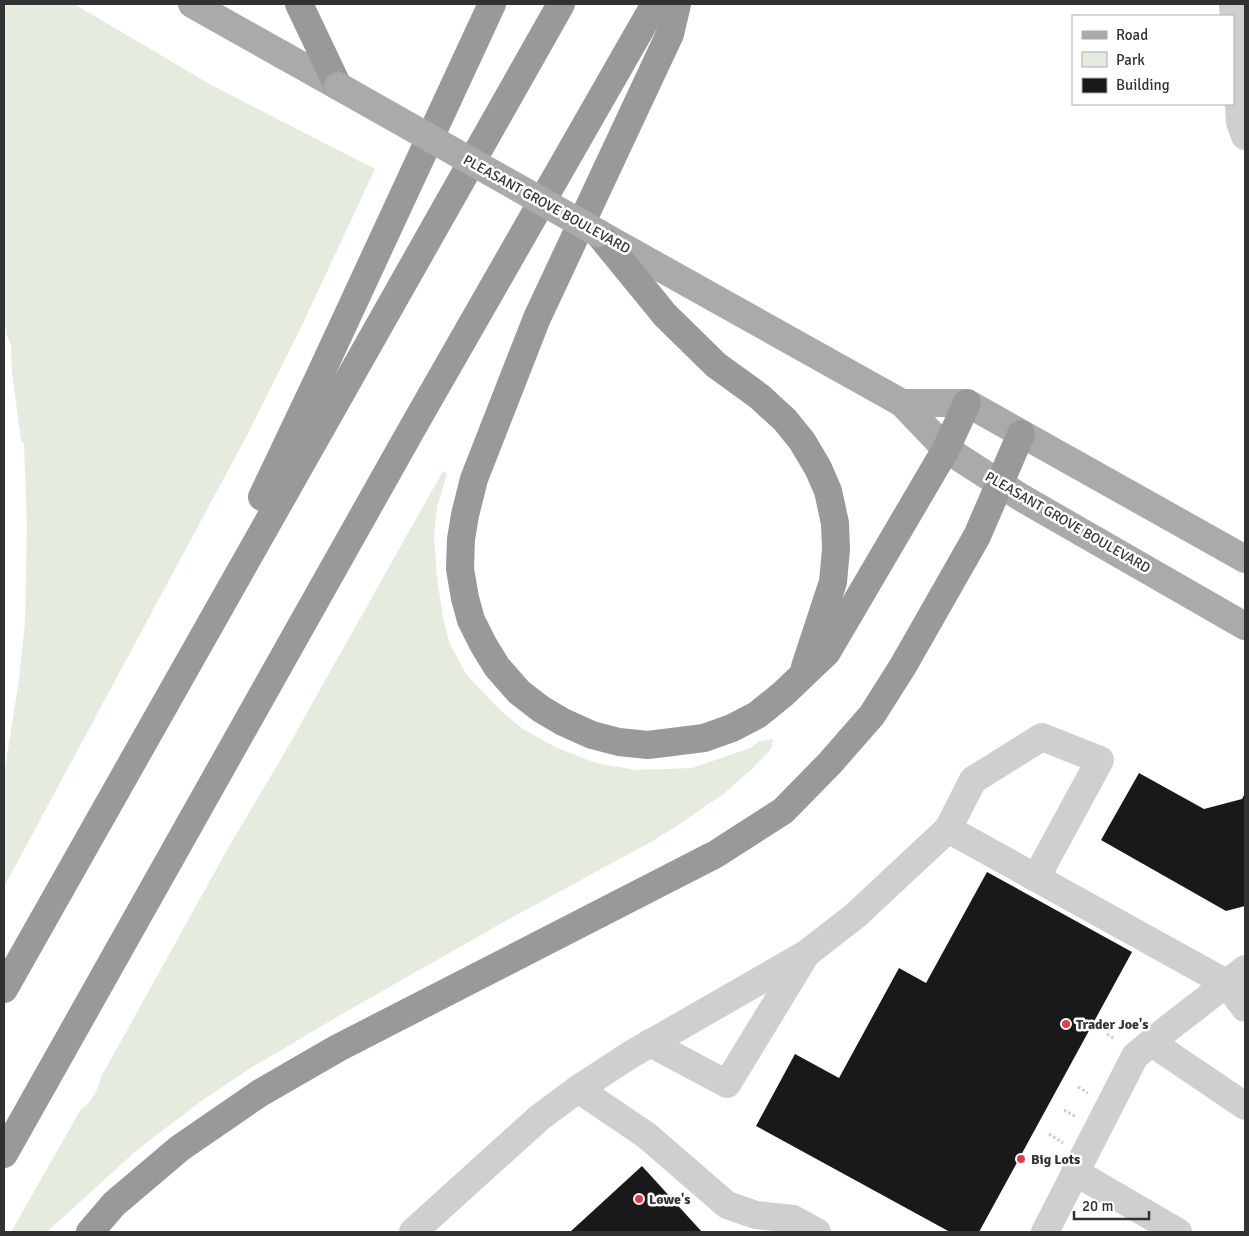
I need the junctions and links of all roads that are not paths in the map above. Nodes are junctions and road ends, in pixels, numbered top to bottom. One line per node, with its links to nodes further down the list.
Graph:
1 (192, 4): 8 (main road, PLEASANT GROVE BOULEVARD)
2 (299, 4): 8 (highway)
3 (492, 4): 19 (highway)
4 (561, 4): 19 (highway)
5 (655, 4): 30 (highway)
6 (677, 4): 18 (highway)
7 (1234, 21): 9 (lane)
8 (338, 86): 10 (main road, PLEASANT GROVE BOULEVARD, bridge)
9 (1245, 136)
10 (598, 233): 11 (main road, PLEASANT GROVE BOULEVARD); 18 (highway)
11 (902, 403): 12 (main road, PLEASANT GROVE BOULEVARD); 14 (main road, PLEASANT GROVE BOULEVARD)
12 (967, 403): 13 (main road, PLEASANT GROVE BOULEVARD); 14 (highway)
13 (1022, 434): 15 (highway); 16 (main road, PLEASANT GROVE BOULEVARD)
14 (946, 449): 15 (main road, PLEASANT GROVE BOULEVARD); 18 (highway)
15 (1000, 483): 17 (main road, PLEASANT GROVE BOULEVARD); 33 (highway)
16 (1245, 559)
17 (1245, 626)
18 (803, 674)
19 (160, 712): 24 (highway)
20 (948, 829): 21 (lane); 21 (lane); 22 (lane)
21 (1036, 878): 23 (lane)
22 (806, 954): 27 (lane); 27 (lane)
23 (1236, 976): 25 (lane); 26 (lane)
24 (4, 988)
25 (1245, 1008)
26 (1152, 1043): 29 (lane); 31 (lane)
27 (650, 1044): 28 (lane)
28 (578, 1089): 32 (lane); 34 (lane)
29 (1245, 1106)
30 (4, 1154)
31 (1075, 1172): 36 (lane); 37 (lane)
32 (760, 1224): 35 (lane)
33 (90, 1232)
34 (413, 1232)
35 (817, 1232)
36 (1044, 1232)
37 (1178, 1232)

